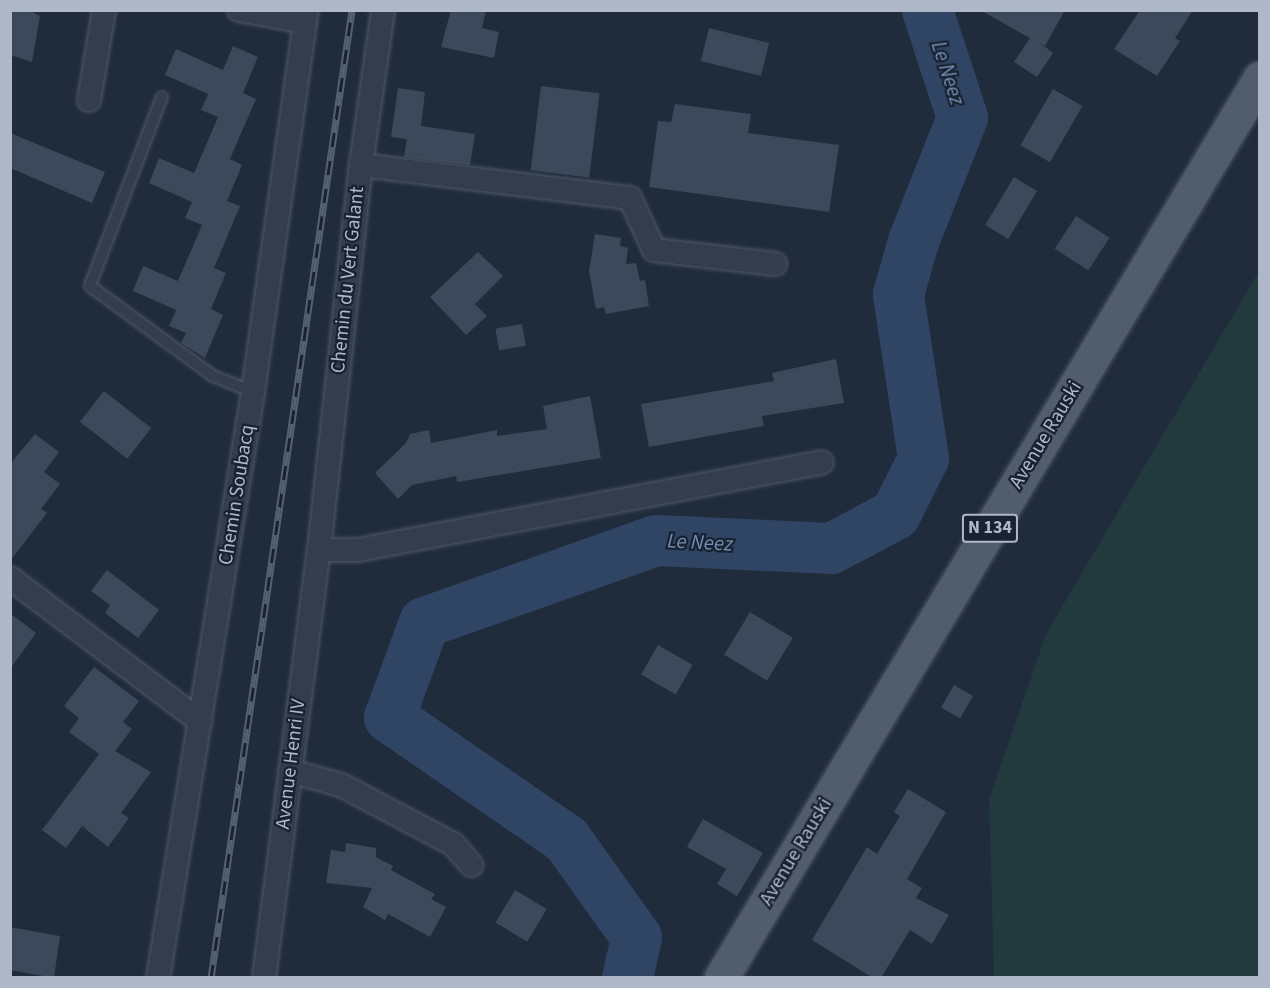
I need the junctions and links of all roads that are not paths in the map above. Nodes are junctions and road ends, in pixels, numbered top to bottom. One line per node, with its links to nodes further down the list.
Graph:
1 (104, 10): 7 (street)
2 (238, 10): 4 (street)
3 (383, 10): 8 (street, Chemin du Vert Galant)
4 (306, 16): 10 (street, Chemin Soubacq)
5 (1260, 78): 19 (main road, Avenue Rauski / N 134)
6 (162, 97): 10 (lane)
7 (89, 100)
8 (361, 165): 9 (street); 12 (street, Chemin du Vert Galant)
9 (775, 264)
10 (253, 392): 14 (street, Chemin Soubacq)
11 (822, 462): 12 (street)
12 (319, 549): 15 (street, Avenue Henri IV)
13 (10, 578): 14 (street)
14 (200, 721): 17 (street, Chemin Soubacq)
15 (290, 771): 16 (street); 18 (street, Avenue Henri IV)
16 (471, 865)
17 (158, 978)
18 (264, 978)
19 (722, 978)

